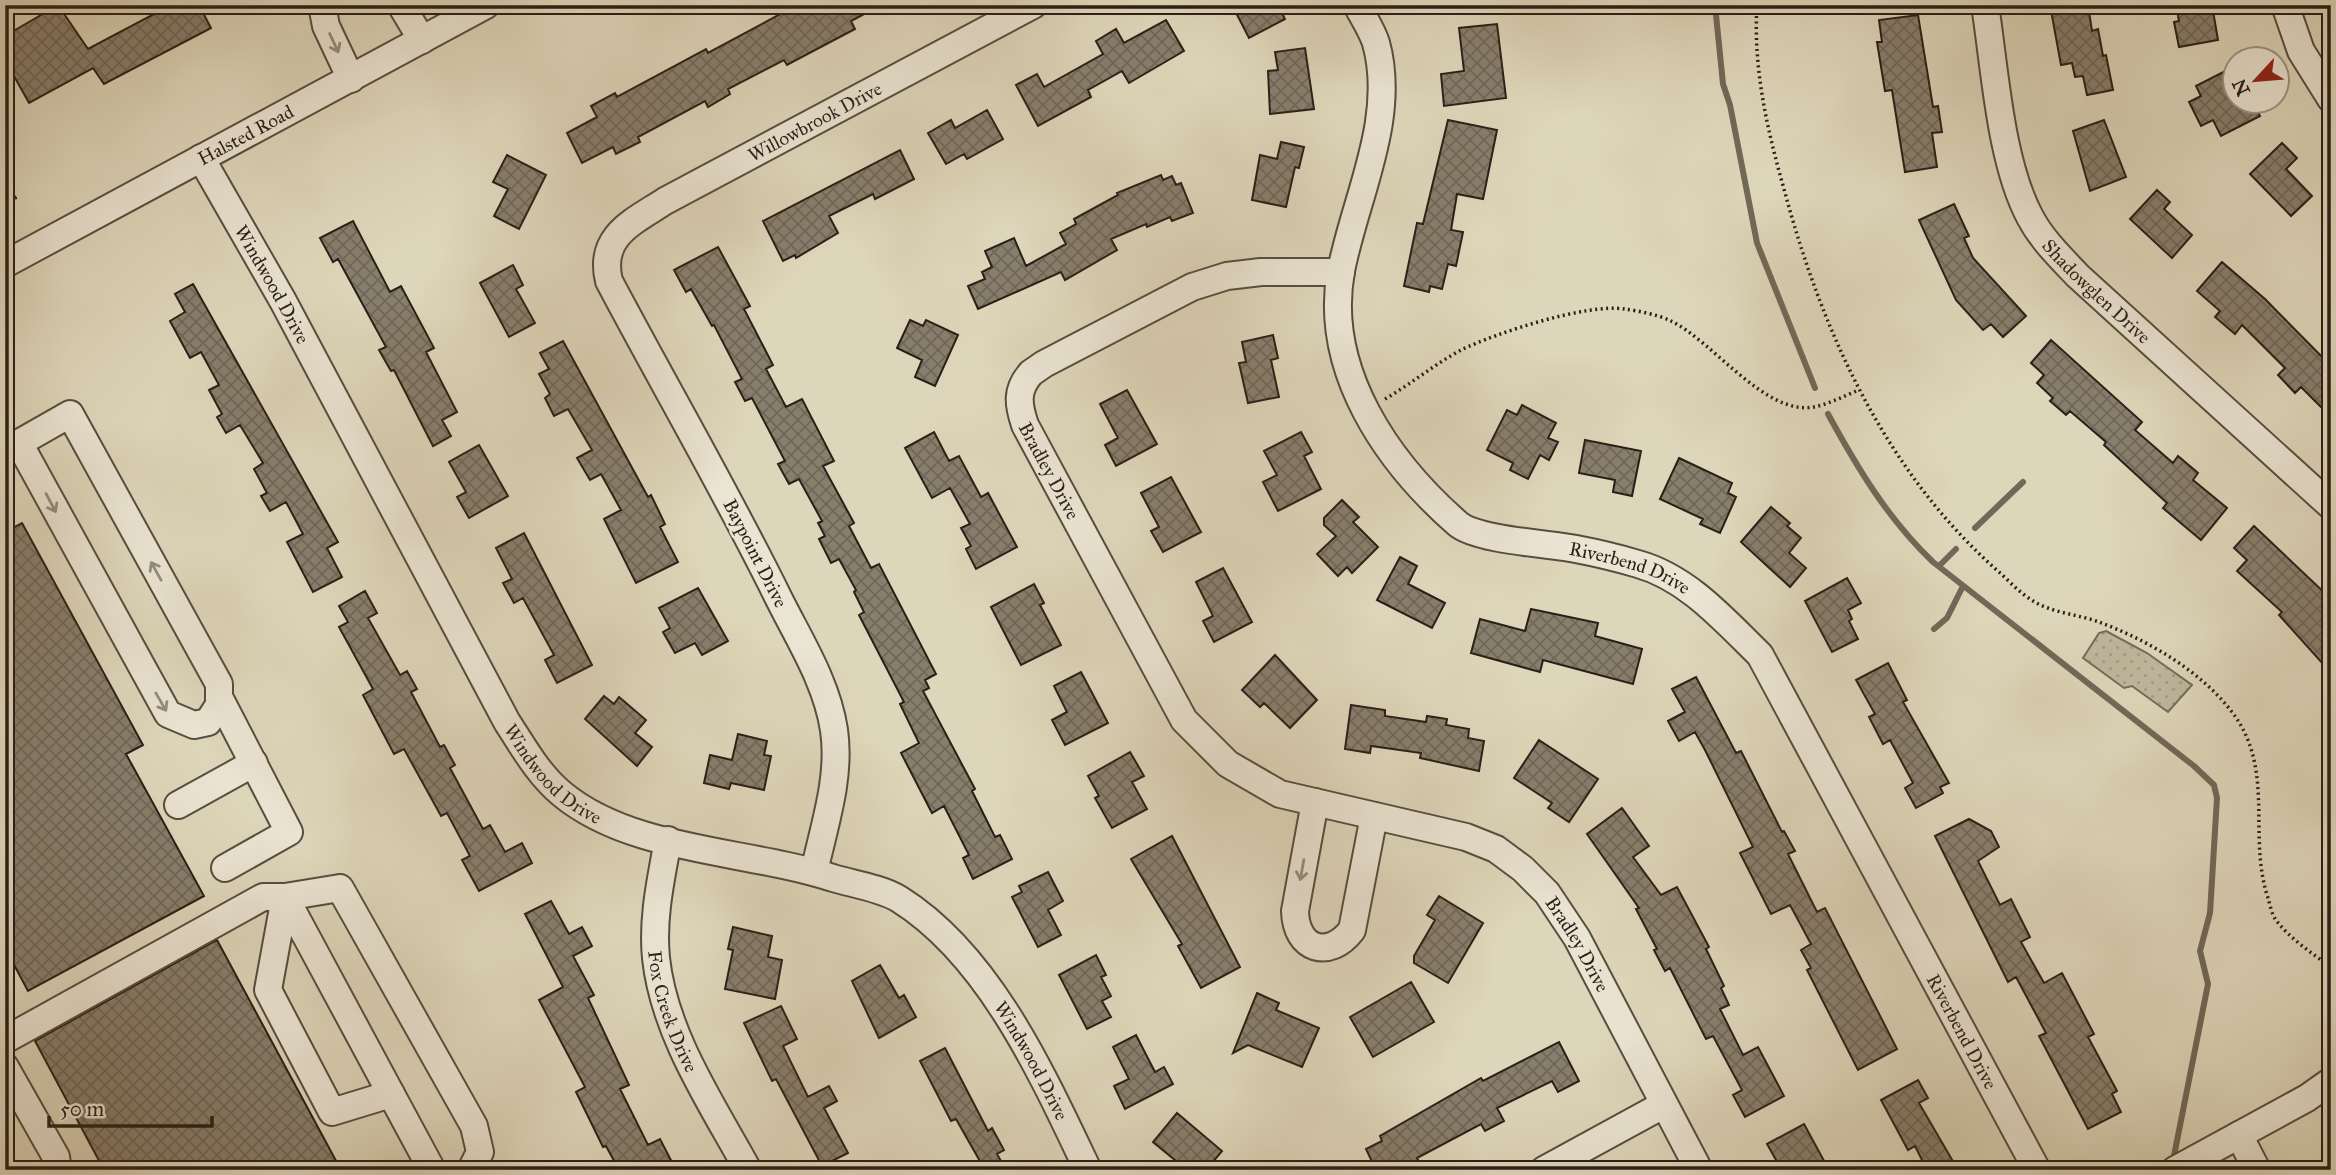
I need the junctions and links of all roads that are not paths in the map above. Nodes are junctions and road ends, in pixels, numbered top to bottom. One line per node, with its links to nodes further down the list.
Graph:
1 (322, 5): 9 (street, one-way to 9)
2 (401, 5): 8 (street)
3 (486, 5): 8 (street, Halsted Road)
4 (1033, 5): 12 (street, Willowbrook Drive)
5 (1357, 5): 14 (street, Riverbend Drive)
6 (1984, 5): 16 (street, Shadowglen Drive)
7 (2285, 5): 10 (street)
8 (422, 40): 9 (street, Halsted Road)
9 (351, 79): 11 (street, Halsted Road)
10 (2331, 99)
11 (201, 158): 13 (street, Halsted Road); 22 (street, Windwood Drive)
12 (607, 252): 24 (street, Baypoint Drive)
13 (5, 264)
14 (1341, 272): 19 (street, Bradley Drive); 39 (street, Riverbend Drive)
15 (12, 447): 17 (street, one-way to 17); 17 (street, one-way to 15)
16 (2331, 506)
17 (219, 697): 18 (street)
18 (254, 763): 20 (street); 23 (street)
19 (1315, 802): 21 (street, Bradley Drive); 21 (street, one-way to 21)
20 (178, 805)
21 (1374, 816): 30 (street, Bradley Drive)
22 (668, 840): 24 (street, Windwood Drive); 35 (street, Fox Creek Drive)
23 (225, 869)
24 (814, 872): 36 (street, Windwood Drive)
25 (285, 897): 26 (street); 29 (street); 29 (street); 34 (street)
26 (5, 1040)
27 (5, 1067): 32 (street)
28 (2331, 1081): 31 (street)
29 (391, 1094): 33 (street)
30 (1663, 1105): 37 (street); 38 (street, Bradley Drive)
31 (2239, 1135): 40 (street); 41 (street)
32 (58, 1170)
33 (432, 1170)
34 (471, 1170)
35 (748, 1170)
36 (1088, 1170)
37 (1544, 1170)
38 (1699, 1170)
39 (2038, 1170)
40 (2175, 1170)
41 (2257, 1170)

